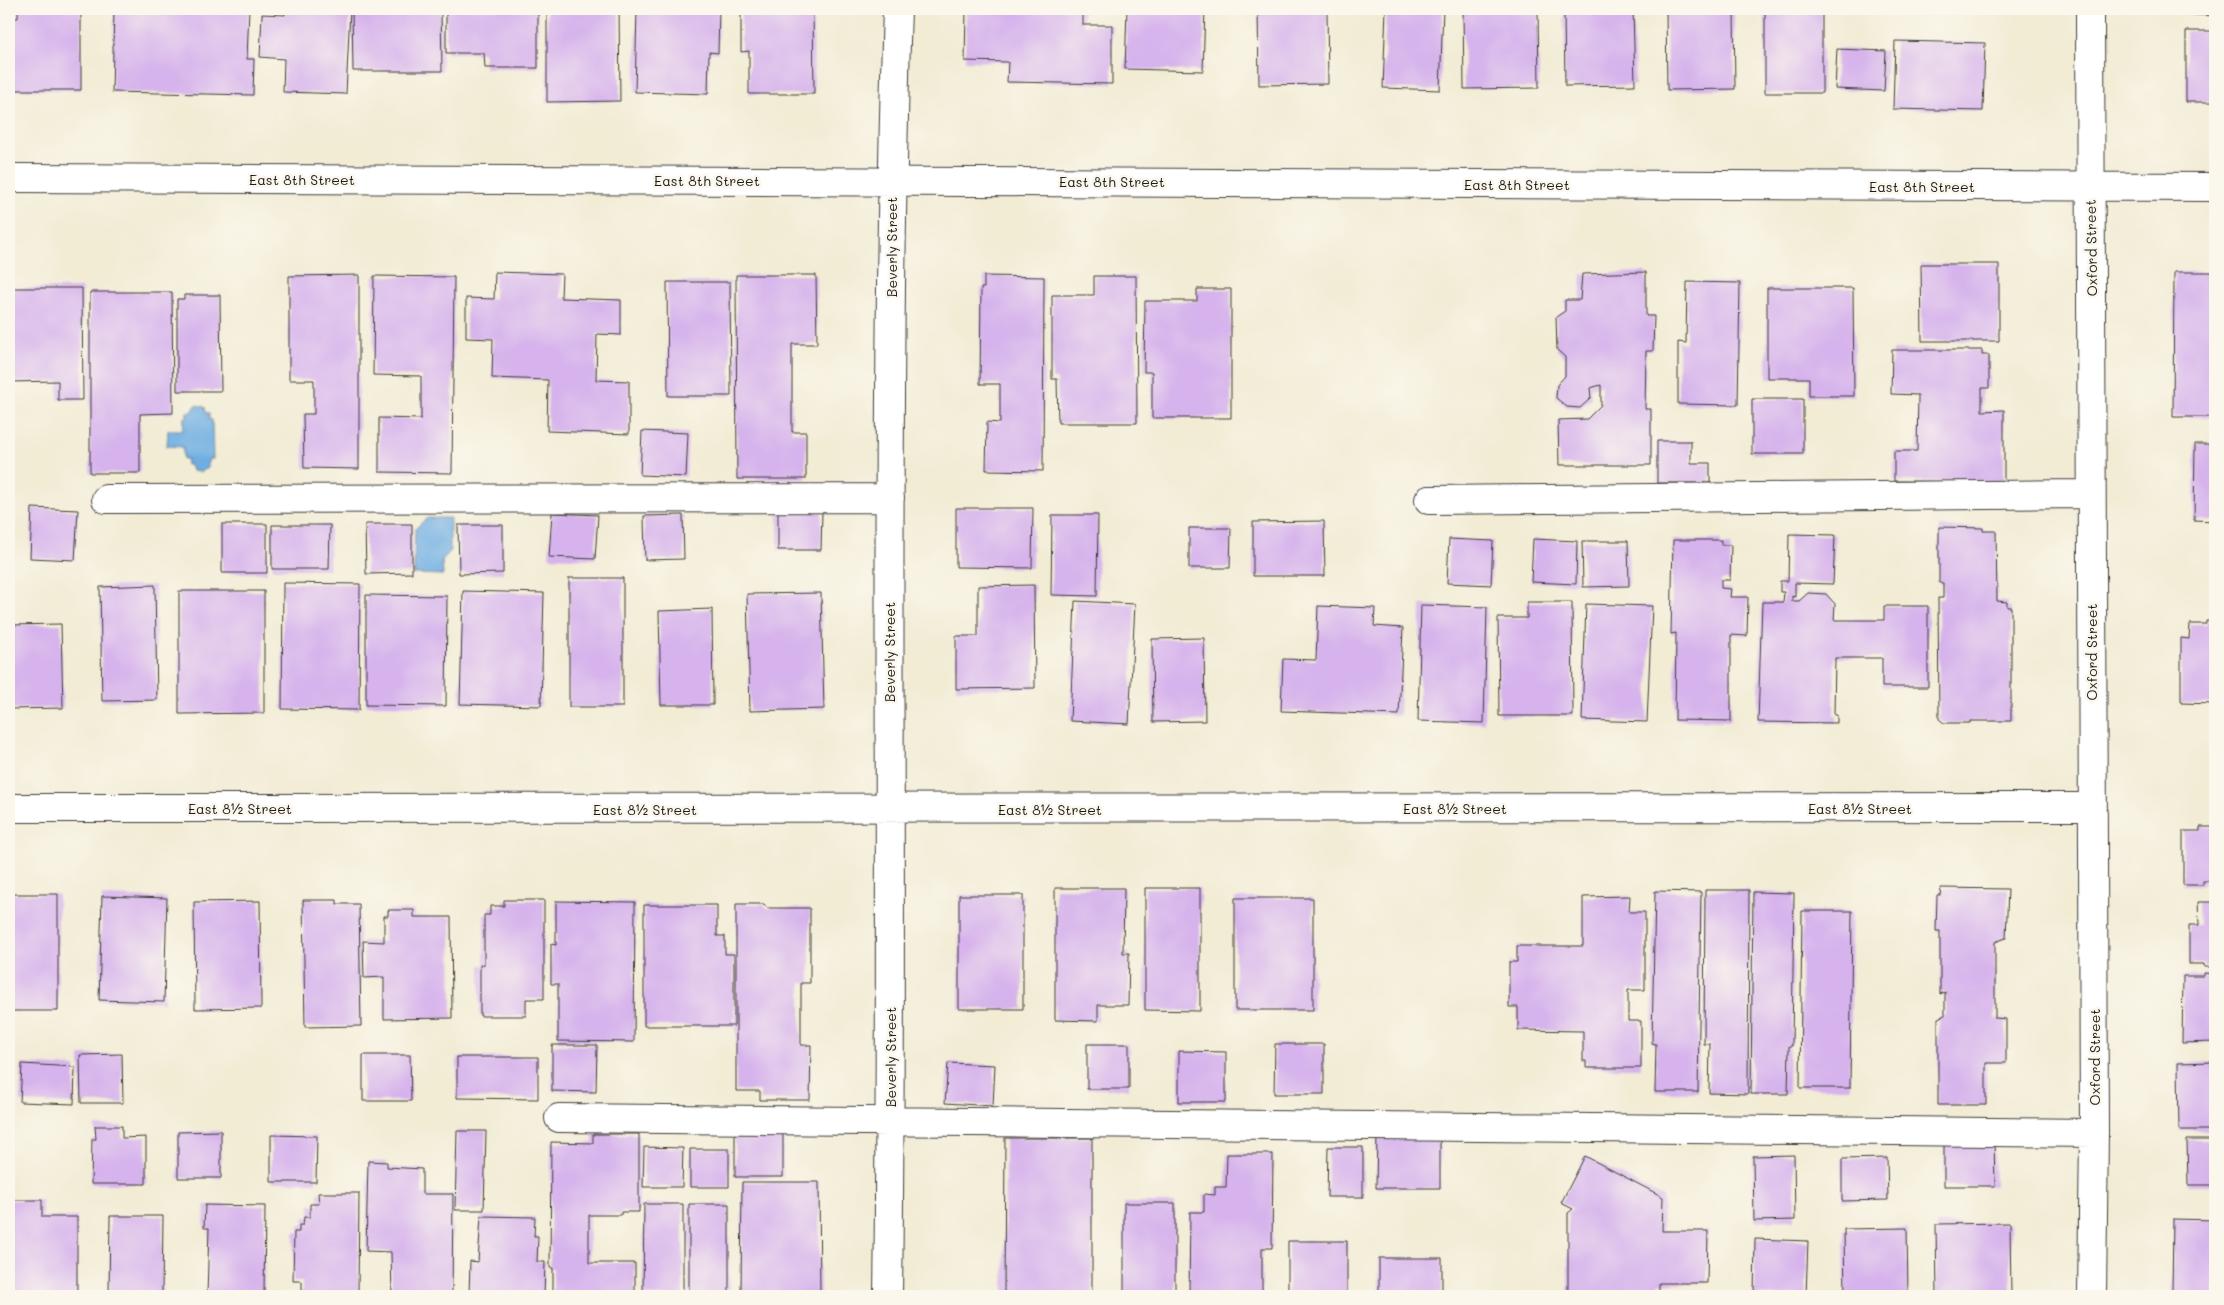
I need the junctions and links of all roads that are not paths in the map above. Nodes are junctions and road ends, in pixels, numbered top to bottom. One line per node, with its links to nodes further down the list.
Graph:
1 (897, 9): 4 (street, Beverly Street)
2 (2090, 9): 5 (street, Oxford Street)
3 (9, 178): 4 (street, East 8th Street)
4 (891, 180): 5 (street, East 8th Street); 8 (street, Beverly Street)
5 (2090, 187): 6 (street, East 8th Street); 7 (street, Oxford Street)
6 (2215, 187)
7 (2091, 494): 10 (street); 11 (street, Oxford Street)
8 (890, 498): 9 (street); 13 (street, Beverly Street)
9 (106, 500)
10 (1429, 500)
11 (2092, 807): 13 (street, East 8½ Street); 16 (street, Oxford Street)
12 (9, 808): 13 (street, East 8½ Street)
13 (889, 809): 15 (street, Beverly Street)
14 (559, 1118): 15 (street)
15 (891, 1122): 16 (street); 17 (street, Beverly Street)
16 (2094, 1133): 18 (street, Oxford Street)
17 (888, 1296)
18 (2092, 1296)

